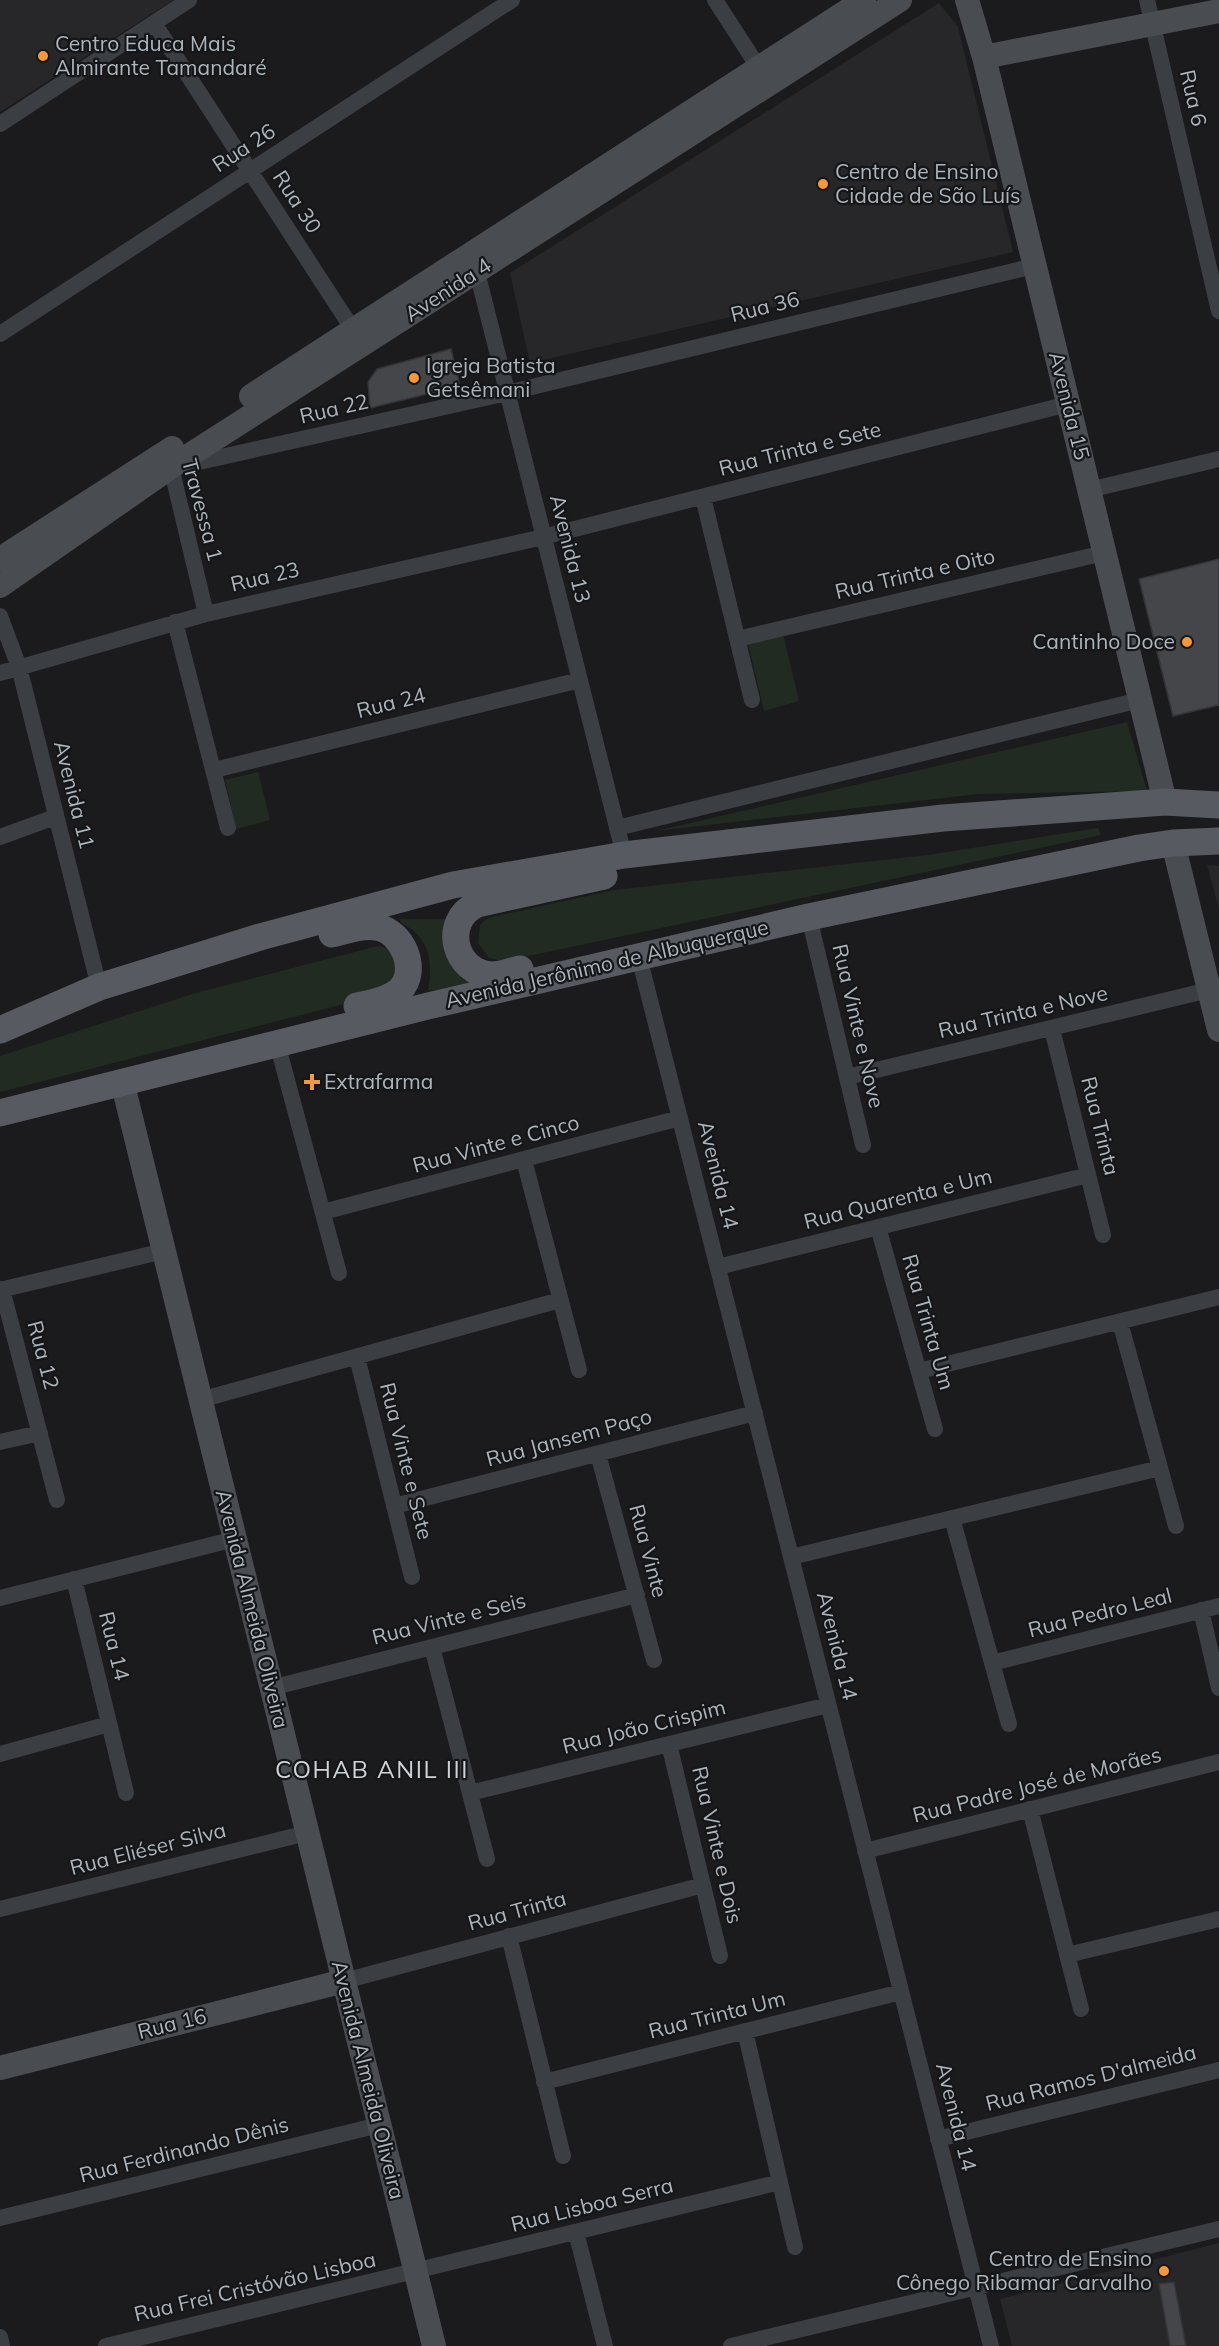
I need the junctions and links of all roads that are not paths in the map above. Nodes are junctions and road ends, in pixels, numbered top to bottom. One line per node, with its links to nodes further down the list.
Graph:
1 (189, 0): 9 (street)
2 (715, 0): 12 (street)
3 (864, 0): 12 (street, Avenida 4)
4 (900, 0): 12 (street, Avenida 4)
5 (1147, 0): 10 (street, Rua 6)
6 (504, 2): 14 (street, Rua 26)
7 (966, 3): 11 (street, Avenida 15)
8 (1219, 12): 10 (street)
9 (154, 23): 13 (street); 14 (street, Rua 30)
10 (1153, 26): 11 (street); 17 (street, Rua 6)
11 (984, 57): 16 (street, Avenida 15)
12 (764, 76): 15 (street, Avenida 4)
13 (0, 124)
14 (250, 171): 18 (street, Rua 26); 19 (street, Rua 30)
15 (472, 264): 19 (street, Avenida 4); 20 (street, Avenida 13)
16 (1034, 266): 20 (street, Rua 36); 21 (street, Avenida 15)
17 (1219, 311)
18 (0, 334)
19 (358, 338): 23 (street, Avenida 4)
20 (507, 393): 23 (street, Rua 22); 26 (street, Avenida 13)
21 (1068, 404): 24 (street, Avenida 15); 25 (street, Rua Trinta e Sete)
22 (1219, 459): 24 (street)
23 (167, 461): 28 (street, Avenida 4); 29 (street, Avenida 4); 30 (street, Travessa 1)
24 (1089, 490): 27 (street, Avenida 15)
25 (703, 497): 26 (street, Rua Trinta e Sete); 33 (street)
26 (543, 537): 30 (street, Rua 23); 36 (street, Avenida 13)
27 (1104, 553): 33 (street, Rua Trinta e Oito); 38 (street, Avenida 15)
28 (0, 559)
29 (0, 586)
30 (206, 614): 32 (street, Rua 23)
31 (0, 616): 34 (street, Avenida 11)
32 (175, 622): 34 (street, Rua 23); 39 (street)
33 (736, 639): 37 (street)
34 (19, 667): 35 (street, Rua 23); 42 (street, Avenida 11)
35 (0, 673)
36 (580, 680): 39 (street, Rua 24); 44 (street, Avenida 13)
37 (752, 700)
38 (1140, 700): 40 (street, Avenida 15); 44 (street)
39 (214, 770): 43 (street)
40 (1165, 802): 41 (main road); 45 (main road)
41 (1219, 805)
42 (55, 817): 46 (street); 52 (street, Avenida 11)
43 (228, 828)
44 (617, 828): 49 (street, Avenida 13)
45 (837, 829): 49 (main road); 50 (main road)
46 (0, 837)
47 (1219, 841): 48 (main road, Avenida Jerônimo de Albuquerque)
48 (1173, 843): 50 (main road, Avenida Jerônimo de Albuquerque); 53 (street)
49 (624, 855): 52 (main road)
50 (809, 917): 51 (main road, Avenida Jerônimo de Albuquerque); 58 (street, Rua Vinte e Nove)
51 (639, 957): 57 (main road, Avenida Jerônimo de Albuquerque); 61 (street, Avenida 14)
52 (99, 987): 55 (main road); 59 (main road)
53 (1209, 990): 54 (street, Rua Trinta e Nove); 56 (street)
54 (1052, 1029): 58 (street, Rua Trinta e Nove); 64 (street, Rua Trinta)
55 (0, 1030)
56 (1219, 1030)
57 (277, 1043): 59 (main road, Avenida Jerônimo de Albuquerque); 65 (street)
58 (847, 1077): 62 (street, Rua Vinte e Nove)
59 (122, 1081): 60 (main road, Avenida Jerônimo de Albuquerque); 68 (street, Avenida Almeida Oliveira)
60 (0, 1113)
61 (680, 1118): 63 (street, Rua Vinte e Cinco); 69 (street, Avenida 14)
62 (863, 1145)
63 (524, 1160): 65 (street, Rua Vinte e Cinco); 73 (street)
64 (1089, 1175): 66 (street, Rua Quarenta e Um); 67 (street, Rua Trinta)
65 (323, 1212): 70 (street)
66 (878, 1227): 69 (street, Rua Quarenta e Um); 77 (street, Rua Trinta Um)
67 (1104, 1235)
68 (164, 1251): 71 (street); 78 (street, Avenida Almeida Oliveira)
69 (718, 1267): 79 (street, Avenida 14)
70 (339, 1273)
71 (1, 1289): 81 (street, Rua 12)
72 (1219, 1297): 74 (street)
73 (560, 1300): 75 (street); 76 (street)
74 (1120, 1322): 77 (street); 84 (street)
75 (357, 1357): 78 (street); 86 (street, Rua Vinte e Sete)
76 (579, 1370)
77 (919, 1371): 80 (street, Rua Trinta Um)
78 (200, 1400): 89 (street, Avenida Almeida Oliveira)
79 (755, 1413): 83 (street, Rua Jansem Paço); 90 (street, Avenida 14)
80 (935, 1428)
81 (40, 1433): 82 (street); 85 (street, Rua 12)
82 (0, 1443)
83 (598, 1454): 86 (street, Rua Jansem Paço); 93 (street, Rua Vinte)
84 (1160, 1468): 87 (street); 88 (street)
85 (57, 1500)
86 (394, 1506): 91 (street, Rua Vinte e Sete)
87 (952, 1518): 90 (street); 99 (street)
88 (1176, 1526)
89 (235, 1539): 92 (street); 100 (street, Avenida Almeida Oliveira)
90 (791, 1557): 102 (street, Avenida 14)
91 (412, 1577)
92 (74, 1579): 94 (street); 103 (street, Rua 14)
93 (637, 1595): 97 (street, Rua Vinte e Seis); 98 (street, Rua Vinte)
94 (0, 1598)
95 (1219, 1606): 96 (street, Rua Pedro Leal)
96 (1201, 1610): 99 (street, Rua Pedro Leal); 101 (street)
97 (432, 1647): 100 (street, Rua Vinte e Seis); 109 (street)
98 (654, 1660)
99 (992, 1663): 104 (street)
100 (272, 1688): 111 (street, Avenida Almeida Oliveira)
101 (1219, 1688)
102 (828, 1705): 105 (street, Rua João Crispim); 112 (street, Avenida 14)
103 (109, 1724): 106 (street); 108 (street, Rua 14)
104 (1009, 1725)
105 (669, 1744): 109 (street, Rua João Crispim); 114 (street, Rua Vinte e Dois)
106 (0, 1754)
107 (1219, 1762): 110 (street, Rua Padre José de Morães)
108 (126, 1793)
109 (470, 1793): 113 (street)
110 (1030, 1809): 112 (street, Rua Padre José de Morães); 118 (street)
111 (307, 1833): 115 (street, Rua Eliéser Silva); 120 (street, Avenida Almeida Oliveira)
112 (865, 1851): 121 (street, Avenida 14)
113 (487, 1859)
114 (703, 1885): 117 (street, Rua Trinta); 119 (street, Rua Vinte e Dois)
115 (0, 1909)
116 (1219, 1919): 118 (street)
117 (509, 1936): 120 (street, Rua Trinta); 126 (street)
118 (1067, 1955): 122 (street)
119 (720, 1956)
120 (344, 1981): 124 (street, Rua 16); 127 (street, Avenida Almeida Oliveira)
121 (901, 1992): 123 (street, Rua Trinta Um); 128 (street, Avenida 14)
122 (1081, 2009)
123 (745, 2031): 126 (street, Rua Trinta Um); 130 (street)
124 (0, 2068)
125 (1219, 2070): 128 (street, Rua Ramos D'almeida)
126 (544, 2082): 129 (street)
127 (379, 2125): 131 (street, Rua Ferdinando Dênis); 135 (street, Avenida Almeida Oliveira)
128 (938, 2139): 136 (street, Avenida 14)
129 (563, 2156)
130 (780, 2182): 133 (street, Rua Lisboa Serra); 134 (street)
131 (0, 2218)
132 (1219, 2229): 136 (street)
133 (576, 2232): 135 (street, Rua Lisboa Serra); 141 (street)
134 (795, 2247)
135 (416, 2272): 139 (street, Rua Frei Cristóvão Lisboa); 140 (street, Avenida Almeida Oliveira)
136 (976, 2287): 142 (street); 143 (street, Avenida 14)
137 (0, 2337): 138 (street)
138 (2, 2346)
139 (106, 2346)
140 (434, 2346)
141 (605, 2346)
142 (730, 2346)
143 (990, 2346)

